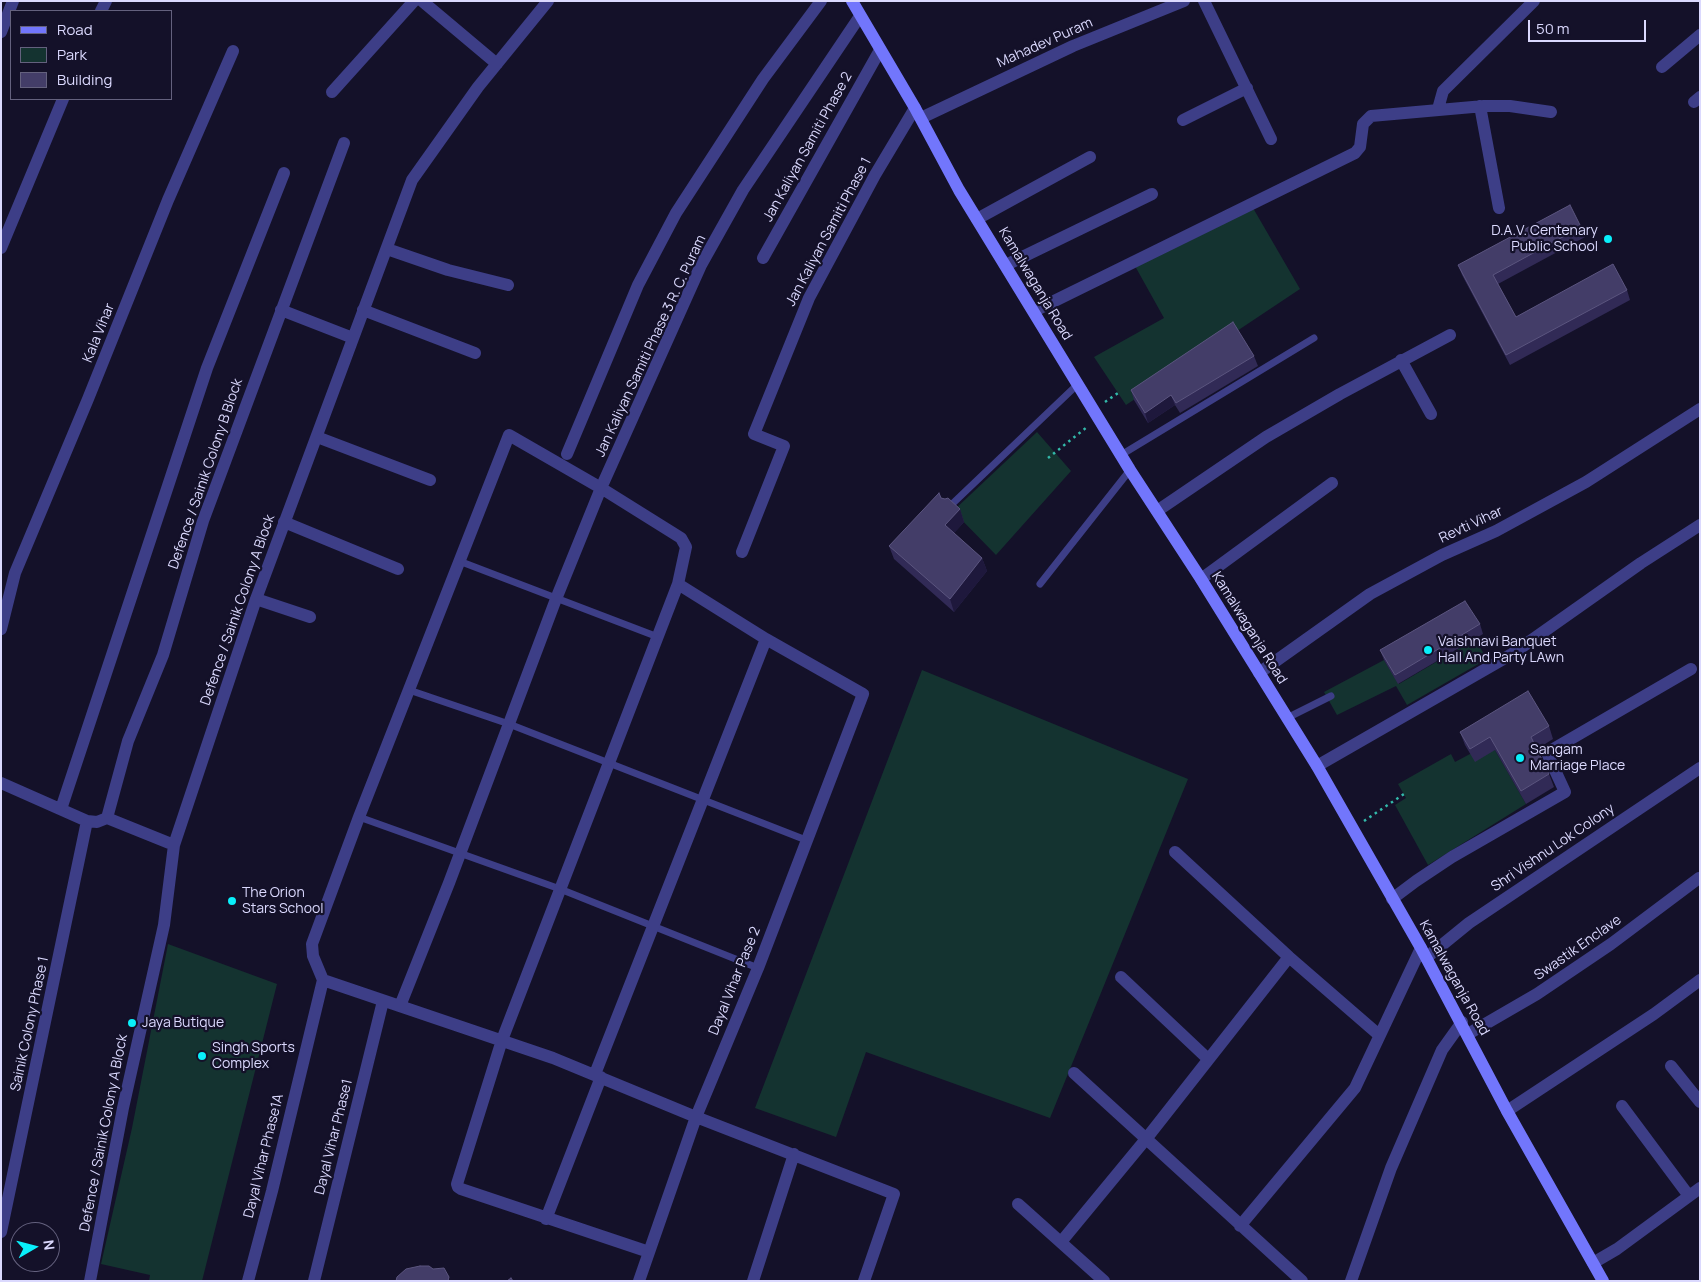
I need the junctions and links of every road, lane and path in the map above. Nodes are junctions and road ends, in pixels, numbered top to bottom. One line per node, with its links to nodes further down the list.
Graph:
1 (13, 1): 11 (street)
2 (414, 1): 18 (street)
3 (422, 1): 15 (street)
4 (548, 1): 15 (street, Defence / Sainik Colony A Block)
5 (820, 1): 50 (street)
6 (852, 1): 10 (main road, Kamalwaganja Road)
7 (1184, 1): 23 (street, Mahadev Puram)
8 (1204, 1): 17 (street)
9 (1534, 1): 20 (street)
10 (860, 16): 13 (main road, Kamalwaganja Road); 56 (street, Jan Kaliyan Samiti Phase 3 R. C. Puram)
11 (1, 32)
12 (1700, 35): 16 (street)
13 (880, 50): 23 (main road, Kamalwaganja Road); 34 (street, Jan Kaliyan Samiti Phase 2)
14 (233, 51): 70 (street, Kala Vihar)
15 (497, 64): 33 (street, Defence / Sainik Colony A Block)
16 (1662, 67)
17 (1246, 88): 24 (street); 25 (street)
18 (332, 92)
19 (63, 100): 32 (street)
20 (1440, 101): 21 (street); 39 (street)
21 (1480, 106): 22 (street); 30 (street)
22 (1552, 112)
23 (918, 113): 31 (main road, Kamalwaganja Road); 61 (street, Jan Kaliyan Samiti Phase 1)
24 (1184, 120)
25 (1272, 139)
26 (344, 143): 37 (street, Defence / Sainik Colony B Block)
27 (1090, 157): 31 (street)
28 (284, 173): 85 (street)
29 (1152, 194): 35 (street)
30 (1499, 208)
31 (977, 219): 35 (main road, Kamalwaganja Road)
32 (1, 248)
33 (387, 249): 36 (street); 38 (street, Defence / Sainik Colony A Block)
34 (763, 258)
35 (1006, 265): 39 (main road, Kamalwaganja Road)
36 (508, 285)
37 (281, 310): 41 (street); 87 (street, Defence / Sainik Colony B Block)
38 (363, 310): 41 (street, Defence / Sainik Colony A Block); 43 (street)
39 (1034, 311): 45 (main road, Kamalwaganja Road)
40 (1450, 335): 44 (street)
41 (353, 338): 49 (street, Defence / Sainik Colony A Block)
42 (1314, 338): 51 (lane)
43 (475, 353)
44 (1401, 360): 47 (street); 58 (street)
45 (1078, 384): 48 (main road, Kamalwaganja Road); 57 (lane)
46 (1700, 409): 74 (street, Revti Vihar)
47 (1431, 414)
48 (1098, 418): 51 (main road, Kamalwaganja Road); 52 (path)
49 (317, 437): 54 (street); 59 (street, Defence / Sainik Colony A Block)
50 (567, 454)
51 (1121, 455): 53 (main road, Kamalwaganja Road)
52 (1048, 458)
53 (1130, 470): 58 (main road, Kamalwaganja Road); 66 (lane)
54 (430, 480)
55 (1332, 483): 64 (street)
56 (601, 488): 62 (street); 65 (street); 68 (street, Jan Kaliyan Samiti Phase 3 R. C. Puram)
57 (949, 507)
58 (1157, 511): 64 (main road, Kamalwaganja Road)
59 (284, 522): 63 (street); 67 (street, Defence / Sainik Colony A Block)
60 (1700, 525): 80 (street)
61 (742, 552)
62 (459, 561): 68 (lane); 75 (street)
63 (398, 569)
64 (1201, 579): 74 (main road, Kamalwaganja Road)
65 (678, 584): 71 (street); 72 (street)
66 (1040, 584)
67 (256, 599): 69 (street); 91 (street, Defence / Sainik Colony A Block)
68 (556, 599): 71 (lane); 78 (street, Jan Kaliyan Samiti Phase 3 R. C. Puram)
69 (310, 617)
70 (1, 629)
71 (658, 637): 79 (street)
72 (766, 639): 84 (street); 90 (street, Dayal Vihar Pase 2)
73 (1691, 669): 96 (street)
74 (1259, 673): 77 (main road, Kamalwaganja Road)
75 (409, 690): 78 (lane); 86 (street)
76 (1331, 696): 77 (lane)
77 (1287, 718): 80 (main road, Kamalwaganja Road)
78 (509, 724): 79 (lane); 93 (street, Jan Kaliyan Samiti Phase 3 R. C. Puram)
79 (609, 763): 84 (lane); 95 (street)
80 (1317, 766): 89 (main road, Kamalwaganja Road)
81 (1700, 768): 98 (street, Shri Vishnu Lok Colony)
82 (2, 788): 85 (street)
83 (1404, 794): 89 (path)
84 (704, 799): 90 (lane); 97 (street)
85 (61, 809): 88 (street)
86 (359, 817): 93 (lane); 102 (street)
87 (107, 818): 88 (street); 91 (street)
88 (87, 821): 125 (street, Sainik Colony Phase 1)
89 (1352, 829): 96 (main road, Kamalwaganja Road)
90 (806, 840): 100 (street, Dayal Vihar Pase 2)
91 (174, 845): 129 (street, Defence / Sainik Colony A Block)
92 (1175, 852): 99 (street)
93 (460, 853): 95 (lane); 105 (street, Jan Kaliyan Samiti Phase 3 R. C. Puram)
94 (1699, 878): 107 (street, Swastik Enclave)
95 (560, 889): 97 (lane); 109 (street)
96 (1392, 899): 98 (main road, Kamalwaganja Road)
97 (653, 927): 100 (lane); 113 (street)
98 (1424, 953): 106 (main road, Kamalwaganja Road); 108 (street)
99 (1289, 957): 108 (street); 110 (street)
100 (758, 968): 117 (street, Dayal Vihar Pase 2)
101 (1121, 977): 110 (street)
102 (323, 980): 104 (street); 130 (street, Dayal Vihar Phase1A)
103 (1697, 987): 116 (street)
104 (383, 1001): 105 (street); 131 (street, Dayal Vihar Phase1)
105 (400, 1006): 109 (street)
106 (1462, 1022): 107 (main road, Kamalwaganja Road); 137 (street)
107 (1468, 1034): 116 (main road, Kamalwaganja Road)
108 (1379, 1035): 124 (street)
109 (502, 1040): 113 (street); 123 (street)
110 (1208, 1059): 118 (street)
111 (1671, 1066): 114 (street)
112 (1074, 1073): 118 (street)
113 (598, 1076): 117 (street); 123 (street)
114 (1700, 1102)
115 (1622, 1106): 121 (street)
116 (1507, 1111): 128 (main road, Kamalwaganja Road)
117 (696, 1117): 119 (street); 127 (street, Dayal Vihar Pase 2)
118 (1146, 1139): 124 (street); 126 (street)
119 (794, 1154): 133 (street); 134 (street)
120 (1700, 1188): 121 (street)
121 (1689, 1196): 128 (street)
122 (1018, 1204): 126 (street)
123 (546, 1219): 127 (street)
124 (1240, 1226): 136 (street)
125 (1, 1232)
126 (1061, 1242): 135 (street)
127 (649, 1252): 132 (street, Dayal Vihar Pase 2)
128 (1593, 1262): 138 (main road, Kamalwaganja Road)
129 (90, 1281)
130 (248, 1281)
131 (314, 1281)
132 (639, 1281)
133 (752, 1281)
134 (864, 1281)
135 (1104, 1281)
136 (1302, 1281)
137 (1351, 1281)
138 (1603, 1281)

